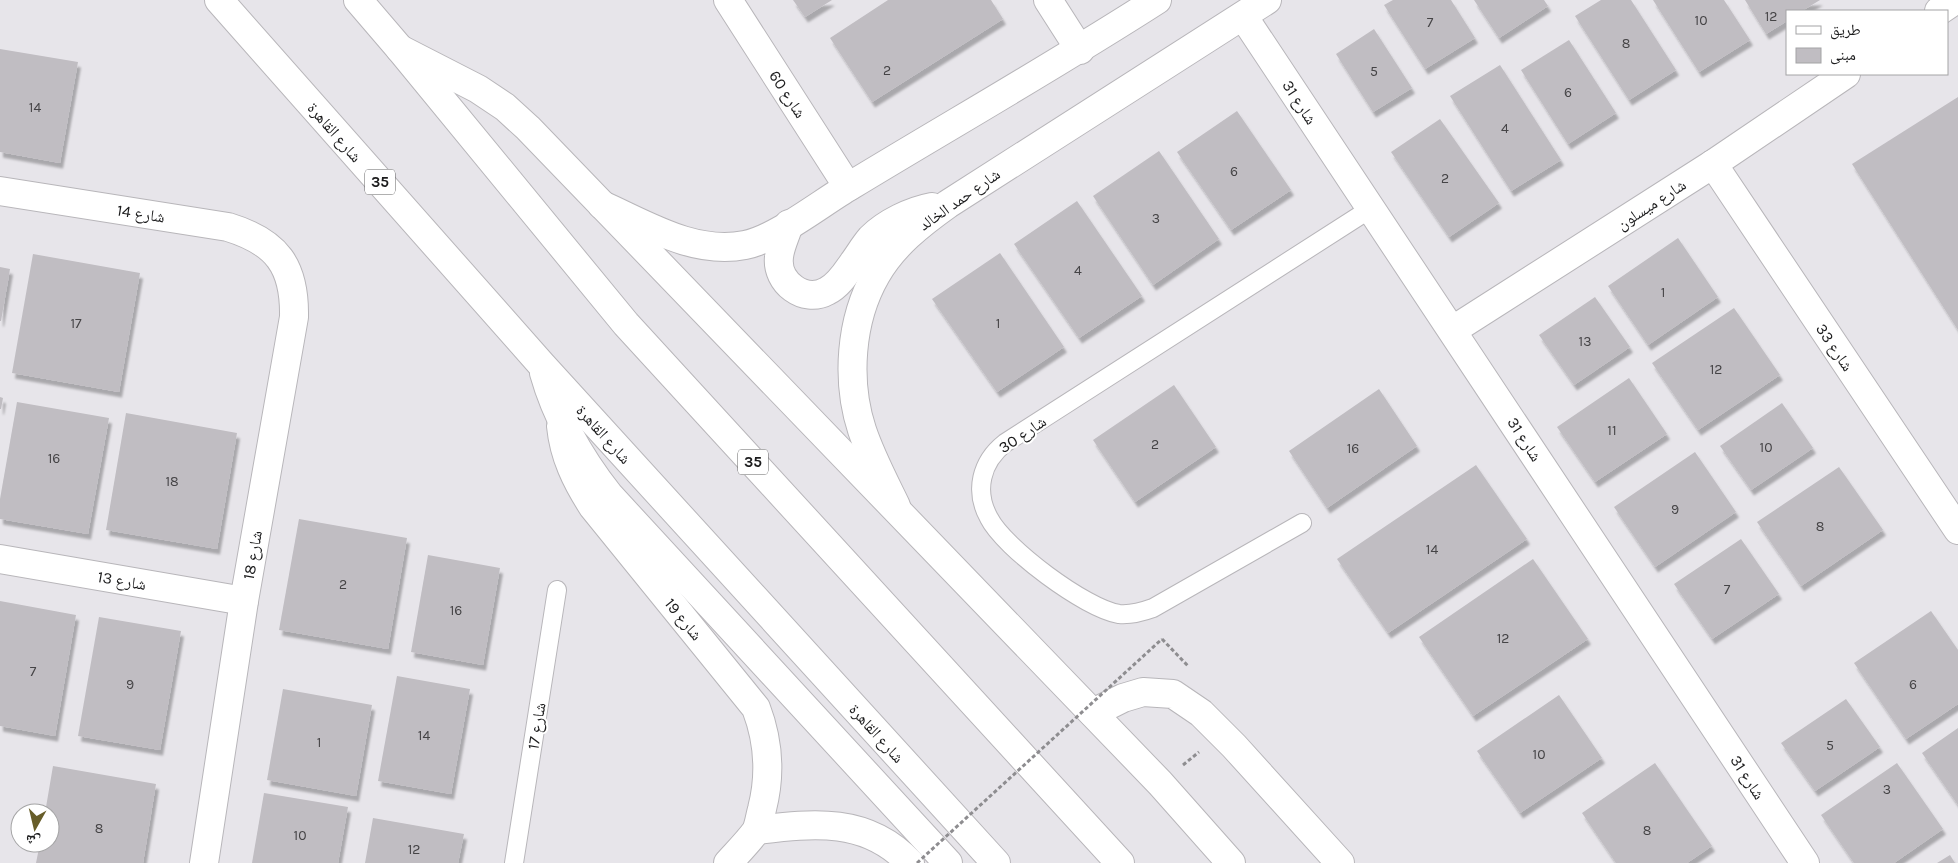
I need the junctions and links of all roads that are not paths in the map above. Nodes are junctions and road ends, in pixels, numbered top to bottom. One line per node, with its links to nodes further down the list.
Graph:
1 (219, 0): 22 (street, شارع القاهرة / 35)
2 (358, 0): 10 (street, 35)
3 (728, 0): 14 (street, شارع 60)
4 (1048, 0): 11 (street)
5 (1157, 0): 11 (street)
6 (1267, 0): 9 (street, شارع حمد الخالد)
7 (1955, 0): 8 (street)
8 (1940, 10)
9 (1242, 16): 17 (street, شارع حمد الخالد); 18 (street, شارع 31)
10 (400, 49): 16 (street); 38 (street, 35)
11 (1080, 50): 14 (street)
12 (1845, 75): 13 (street, شارع ميسلون)
13 (1713, 164): 21 (street, شارع ميسلون); 26 (street, شارع 33)
14 (848, 187): 19 (street)
15 (0, 191): 20 (street, شارع 14)
16 (600, 204): 19 (street); 24 (street)
17 (948, 204): 19 (street); 24 (street, شارع حمد الخالد)
18 (1370, 209): 21 (street, شارع 31); 25 (lane, شارع 30)
19 (789, 224)
20 (275, 252): 29 (street, شارع 18)
21 (1453, 330): 41 (street, شارع 31)
22 (541, 364): 23 (street); 37 (street, شارع القاهرة / 35)
23 (560, 418): 31 (street, شارع 19); 36 (street)
24 (900, 514): 30 (street)
25 (1302, 523)
26 (1958, 530)
27 (0, 559): 29 (street, شارع 13)
28 (557, 590): 33 (lane, شارع 17)
29 (244, 602): 32 (street, شارع 18)
30 (1092, 713): 39 (street); 40 (street)
31 (757, 830): 34 (street, شارع 19); 35 (street)
32 (204, 863)
33 (514, 863)
34 (728, 863)
35 (910, 863)
36 (948, 863)
37 (996, 863)
38 (1120, 863)
39 (1231, 863)
40 (1340, 863)
41 (1805, 863)

